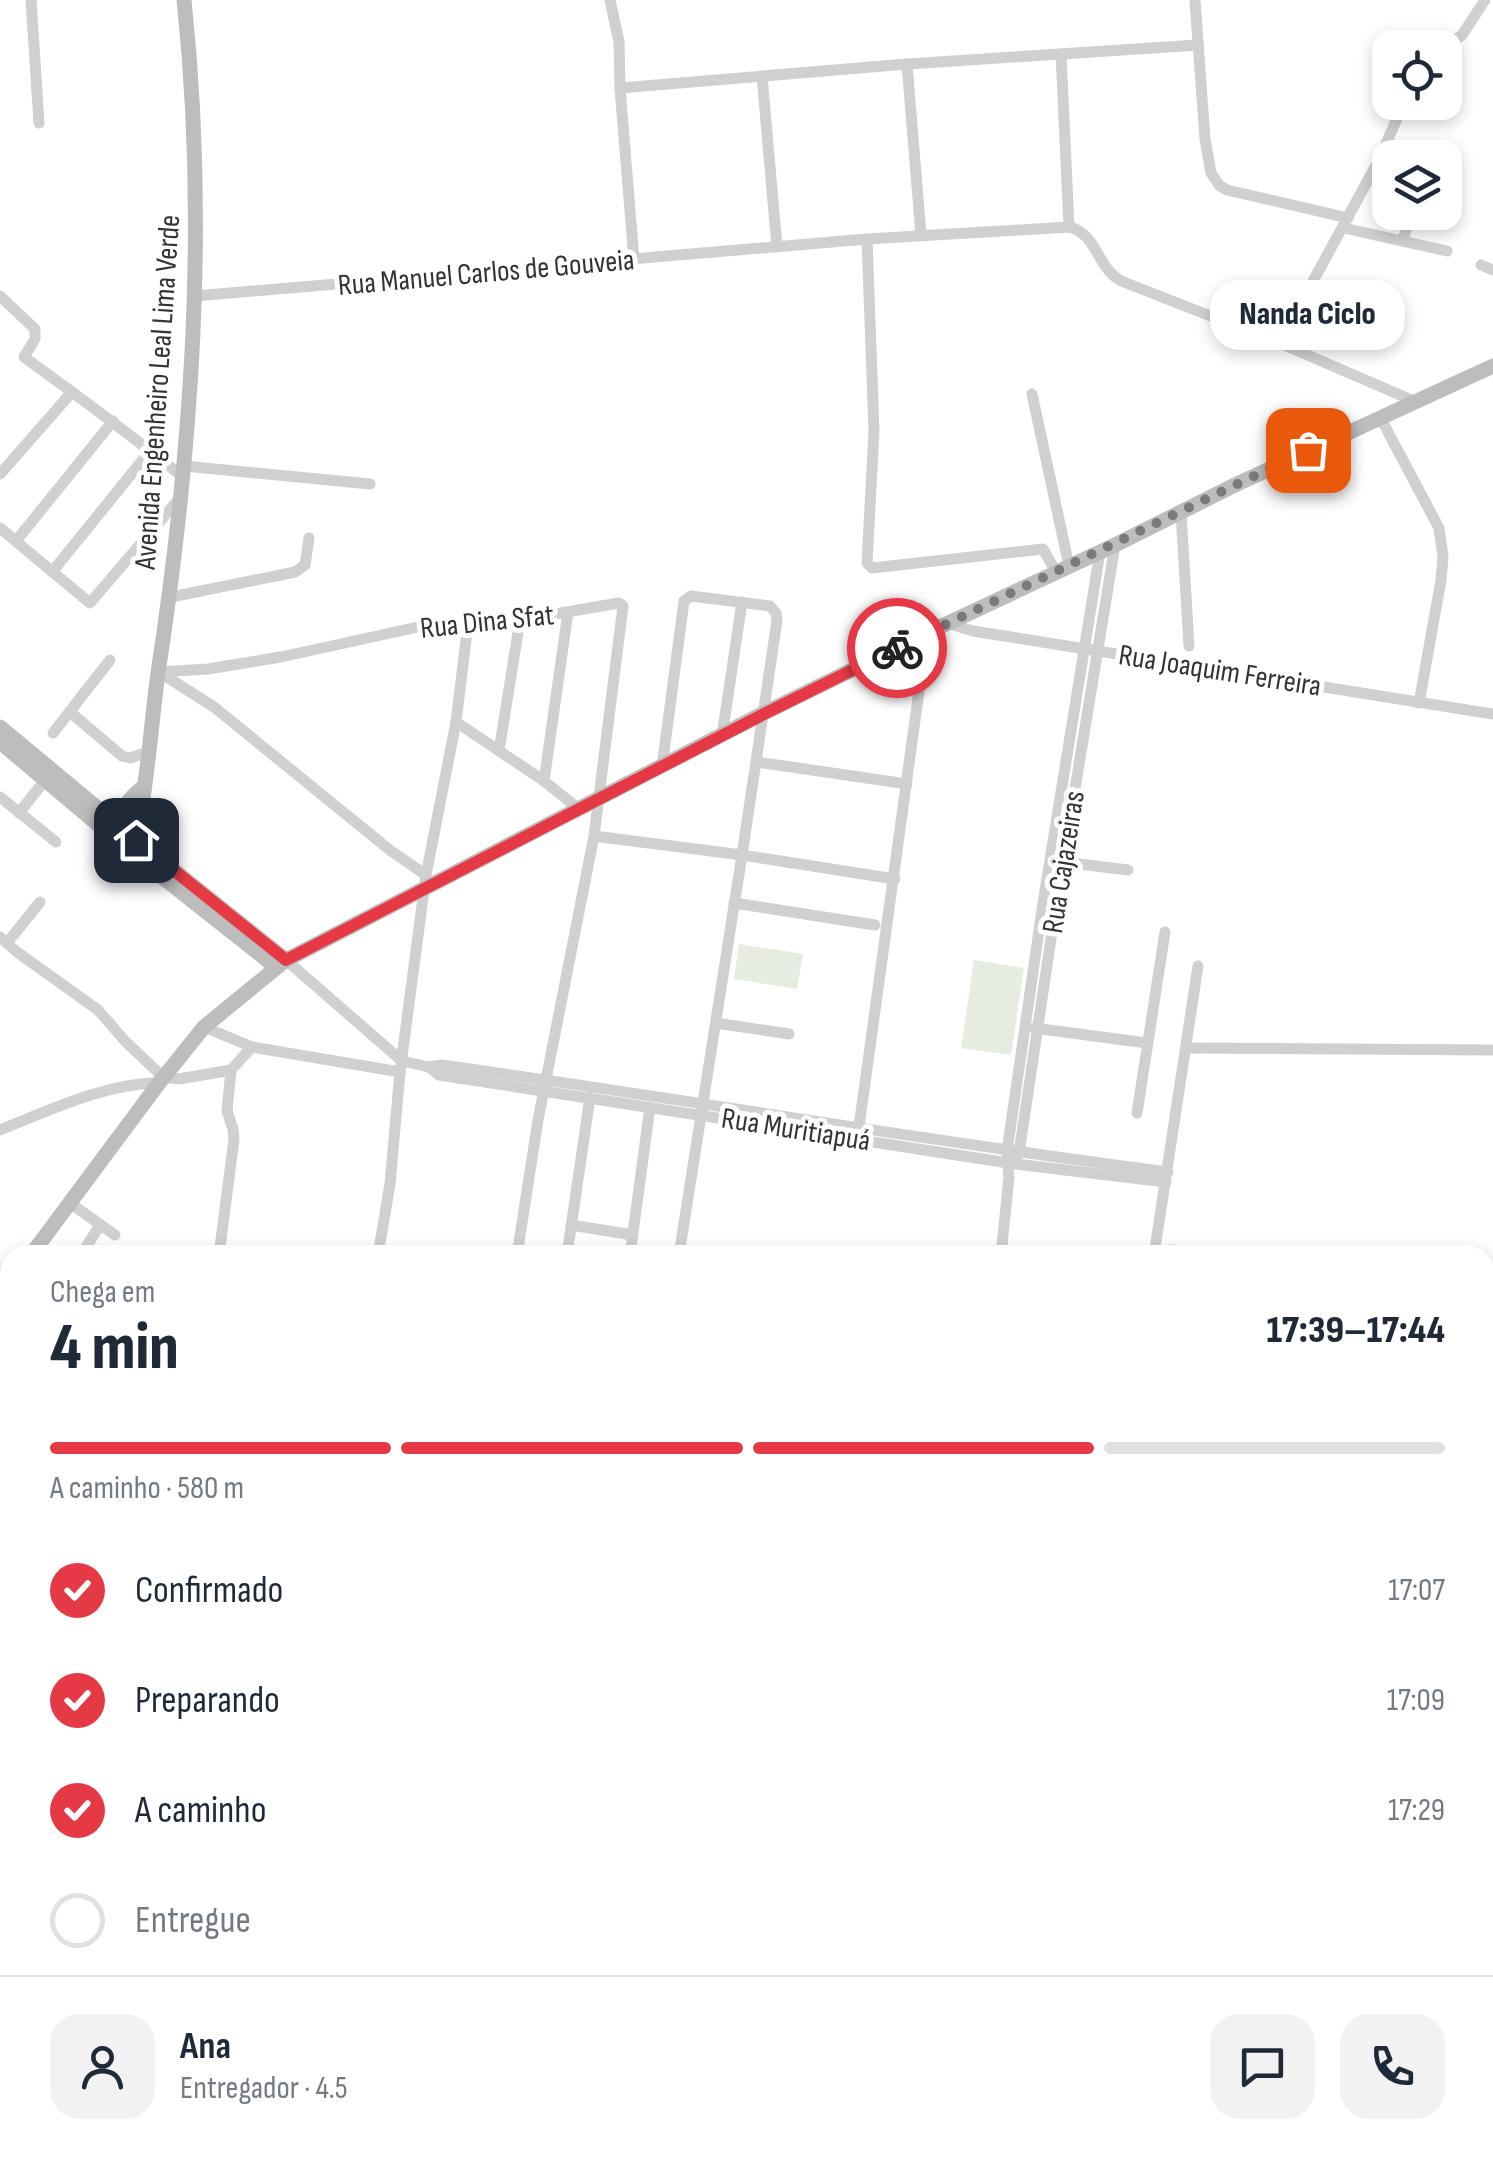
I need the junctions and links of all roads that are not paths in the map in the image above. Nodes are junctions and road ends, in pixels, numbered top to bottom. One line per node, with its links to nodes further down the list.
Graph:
1 (31, 0): 13 (street)
2 (184, 0): 24 (street, Avenida Engenheiro Leal Lima Verde)
3 (610, 0): 11 (street)
4 (1195, 0): 7 (street)
5 (1485, 0): 6 (street)
6 (1462, 35)
7 (1198, 45): 8 (street); 14 (street)
8 (1060, 54): 9 (street); 15 (street)
9 (907, 64): 10 (street); 17 (street)
10 (762, 76): 11 (street); 20 (street)
11 (620, 88): 22 (street)
12 (1396, 120): 14 (street)
13 (39, 123)
14 (1346, 223): 19 (street); 25 (street)
15 (1069, 227): 17 (street, Rua Manuel Carlos de Gouveia); 25 (street)
16 (1406, 230): 19 (street)
17 (921, 236): 18 (street, Rua Manuel Carlos de Gouveia)
18 (866, 239): 20 (street, Rua Manuel Carlos de Gouveia); 42 (street)
19 (1402, 241): 21 (street)
20 (777, 247): 22 (street, Rua Manuel Carlos de Gouveia)
21 (1448, 251)
22 (634, 260): 24 (street, Rua Manuel Carlos de Gouveia)
23 (0, 296): 27 (street)
24 (195, 296): 33 (street, Avenida Engenheiro Leal Lima Verde)
25 (1282, 344): 29 (street)
26 (1493, 366): 29 (street)
27 (72, 392): 31 (street); 34 (street)
28 (1032, 394): 42 (street)
29 (1414, 401): 30 (street)
30 (1380, 417): 37 (street); 55 (street)
31 (114, 421): 32 (street); 40 (street)
32 (150, 450): 33 (street); 43 (street)
33 (184, 471): 35 (street); 36 (street, Avenida Engenheiro Leal Lima Verde)
34 (0, 474)
35 (370, 484)
36 (182, 496): 43 (street); 44 (street, Avenida Engenheiro Leal Lima Verde)
37 (1181, 512): 41 (street); 51 (street)
38 (0, 528): 40 (street)
39 (309, 538): 44 (street)
40 (16, 542): 43 (street)
41 (1108, 548): 42 (street); 52 (street, Rua Cajazeiras)
42 (1062, 569): 48 (street)
43 (52, 572)
44 (171, 597): 54 (street, Avenida Engenheiro Leal Lima Verde)
45 (742, 602): 57 (street); 62 (street); 67 (street)
46 (568, 612): 47 (street, Rua Dina Sfat); 69 (street); 73 (street, Rua Dina Sfat)
47 (520, 620): 49 (street, Rua Dina Sfat); 64 (street)
48 (947, 623): 50 (street); 52 (street, Rua Joaquim Ferreira)
49 (468, 624): 54 (street, Rua Dina Sfat); 59 (street)
50 (927, 633): 57 (street); 70 (street)
51 (1189, 646)
52 (1090, 649): 55 (street, Rua Joaquim Ferreira); 81 (street, Rua Cajazeiras); 93 (street, Rua Cajazeiras)
53 (110, 660): 56 (street)
54 (158, 672): 65 (street, Avenida Engenheiro Leal Lima Verde); 84 (street)
55 (1419, 702): 58 (street, Rua Joaquim Ferreira)
56 (70, 712): 61 (street); 65 (street)
57 (764, 714): 62 (street); 66 (street)
58 (1493, 714)
59 (456, 722): 64 (street); 84 (street)
60 (0, 728): 76 (street)
61 (53, 733)
62 (722, 736): 67 (street)
63 (0, 742): 68 (street)
64 (499, 751): 69 (street)
65 (148, 752): 71 (street, Avenida Engenheiro Leal Lima Verde)
66 (757, 762): 70 (street); 80 (street)
67 (662, 767): 73 (street)
68 (45, 780): 75 (street); 76 (street)
69 (544, 781): 74 (street)
70 (907, 784): 83 (street)
71 (143, 787): 76 (street, Avenida Engenheiro Leal Lima Verde); 79 (street, Avenida Engenheiro Leal Lima Verde)
72 (0, 797): 75 (street)
73 (599, 799): 74 (street); 77 (street)
74 (579, 810): 84 (street)
75 (19, 813): 78 (street)
76 (119, 833): 79 (street)
77 (594, 836): 80 (street); 104 (street)
78 (56, 842)
79 (134, 846): 90 (street)
80 (742, 854): 83 (street); 86 (street)
81 (1063, 862): 82 (street); 95 (street, Rua Cajazeiras)
82 (1128, 870)
83 (895, 878): 110 (street)
84 (425, 882): 90 (street); 101 (street)
85 (40, 902): 89 (street)
86 (734, 903): 87 (street); 92 (street)
87 (875, 926)
88 (1164, 932): 97 (street)
89 (4, 940): 103 (street)
90 (281, 964): 94 (street); 101 (street)
91 (1198, 966): 99 (street)
92 (716, 1023): 96 (street); 107 (street)
93 (1025, 1026): 95 (street); 111 (street, Rua Cajazeiras)
94 (204, 1027): 98 (street, Rua Muritiapuá); 103 (street)
95 (1039, 1028): 97 (street); 111 (street, Rua Cajazeiras)
96 (789, 1034)
97 (1147, 1043): 108 (street)
98 (252, 1047): 101 (street, Rua Muritiapuá); 102 (street)
99 (1186, 1048): 100 (street); 112 (street)
100 (1491, 1050)
101 (401, 1067): 104 (street, Rua Muritiapuá); 121 (street)
102 (232, 1070): 103 (street); 120 (street)
103 (161, 1080): 109 (street); 113 (street)
104 (546, 1085): 105 (street, Rua Muritiapuá); 107 (street, Rua Muritiapuá); 122 (street)
105 (590, 1097): 106 (street, Rua Muritiapuá); 115 (street)
106 (650, 1107): 107 (street, Rua Muritiapuá); 117 (street)
107 (701, 1109): 110 (street, Rua Muritiapuá); 125 (street)
108 (1137, 1113)
109 (0, 1130)
110 (858, 1134): 111 (street, Rua Muritiapuá)
111 (1012, 1158): 112 (street, Rua Muritiapuá); 126 (street, Rua Cajazeiras)
112 (1167, 1177): 127 (street)
113 (70, 1203): 114 (street); 118 (street)
114 (100, 1225): 116 (street); 119 (street)
115 (571, 1225): 117 (street); 123 (street)
116 (115, 1235)
117 (633, 1235): 124 (street)
118 (38, 1245)
119 (87, 1245)
120 (220, 1245)
121 (380, 1245)
122 (519, 1245)
123 (568, 1245)
124 (632, 1245)
125 (681, 1245)
126 (1002, 1245)
127 (1156, 1245)

